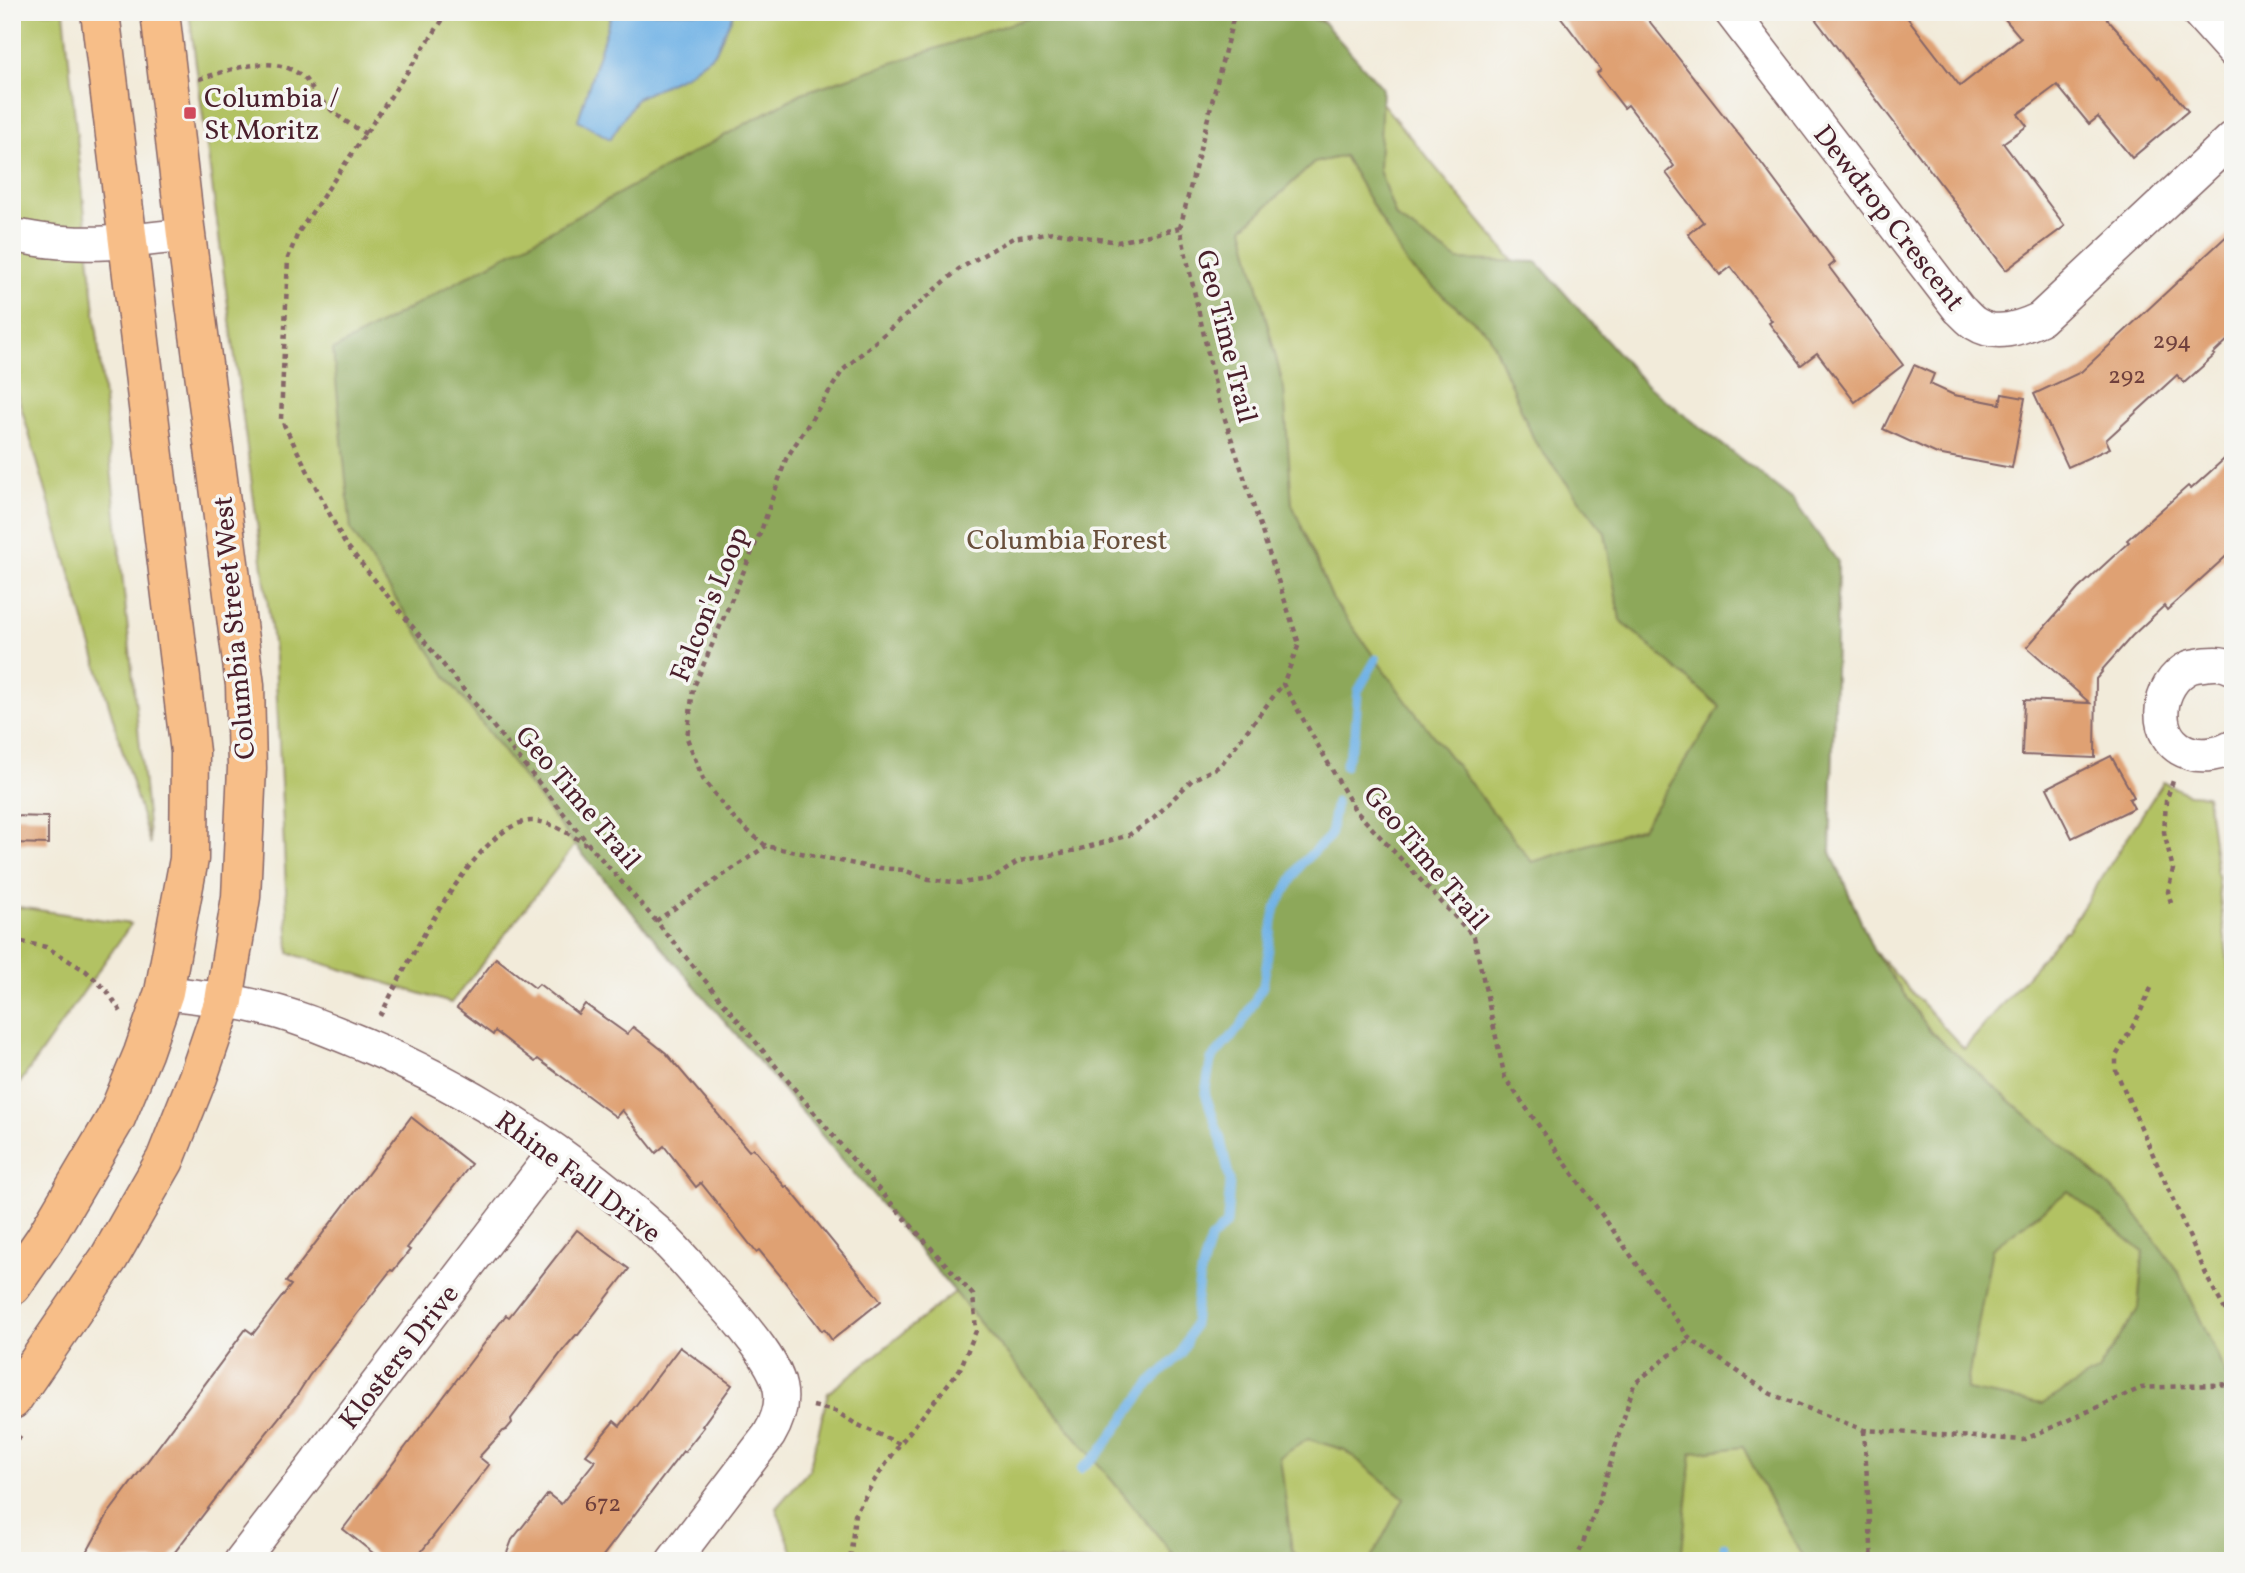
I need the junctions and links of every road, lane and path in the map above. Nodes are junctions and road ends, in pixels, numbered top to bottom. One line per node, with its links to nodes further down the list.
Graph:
1 (100, 12): 14 (main road, Columbia Street West)
2 (160, 12): 13 (main road, Columbia Street West)
3 (448, 12): 9 (path, Geo Time Trail)
4 (1239, 12): 11 (path, Geo Time Trail)
5 (1731, 12): 10 (street, Dewdrop Crescent)
6 (2197, 12): 7 (street)
7 (2233, 51)
8 (198, 79): 9 (path)
9 (366, 134): 19 (path, Geo Time Trail)
10 (2233, 138)
11 (1180, 228): 16 (path, Geo Time Trail); 20 (path, Falcon's Loop)
12 (12, 234): 14 (street)
13 (186, 235): 14 (street); 26 (main road, Columbia Street West)
14 (128, 241): 25 (main road, Columbia Street West)
15 (2229, 659): 18 (street)
16 (1283, 684): 20 (path, Falcon's Loop); 32 (path, Geo Time Trail)
17 (2233, 747): 18 (street)
18 (2188, 752): 21 (path)
19 (590, 846): 22 (path, Geo Time Trail); 28 (path)
20 (766, 846): 22 (path)
21 (2171, 904)
22 (656, 921): 37 (path, Geo Time Trail)
23 (12, 940): 27 (path)
24 (2151, 988): 31 (path)
25 (164, 992): 26 (street, Rhine Fall Drive); 30 (main road, Columbia Street West)
26 (224, 1001): 29 (street, Rhine Fall Drive); 34 (main road, Columbia Street West)
27 (123, 1016)
28 (380, 1016)
29 (555, 1152): 38 (street, Klosters Drive); 39 (street, Rhine Fall Drive)
30 (12, 1286)
31 (2233, 1324)
32 (1690, 1339): 36 (path, Geo Time Trail); 41 (path)
33 (2233, 1384): 36 (path, Geo Time Trail)
34 (12, 1401)
35 (813, 1406): 37 (path)
36 (1864, 1430): 42 (path)
37 (900, 1444): 40 (path, Geo Time Trail)
38 (241, 1561)
39 (673, 1561)
40 (849, 1561)
41 (1576, 1561)
42 (1872, 1561)

